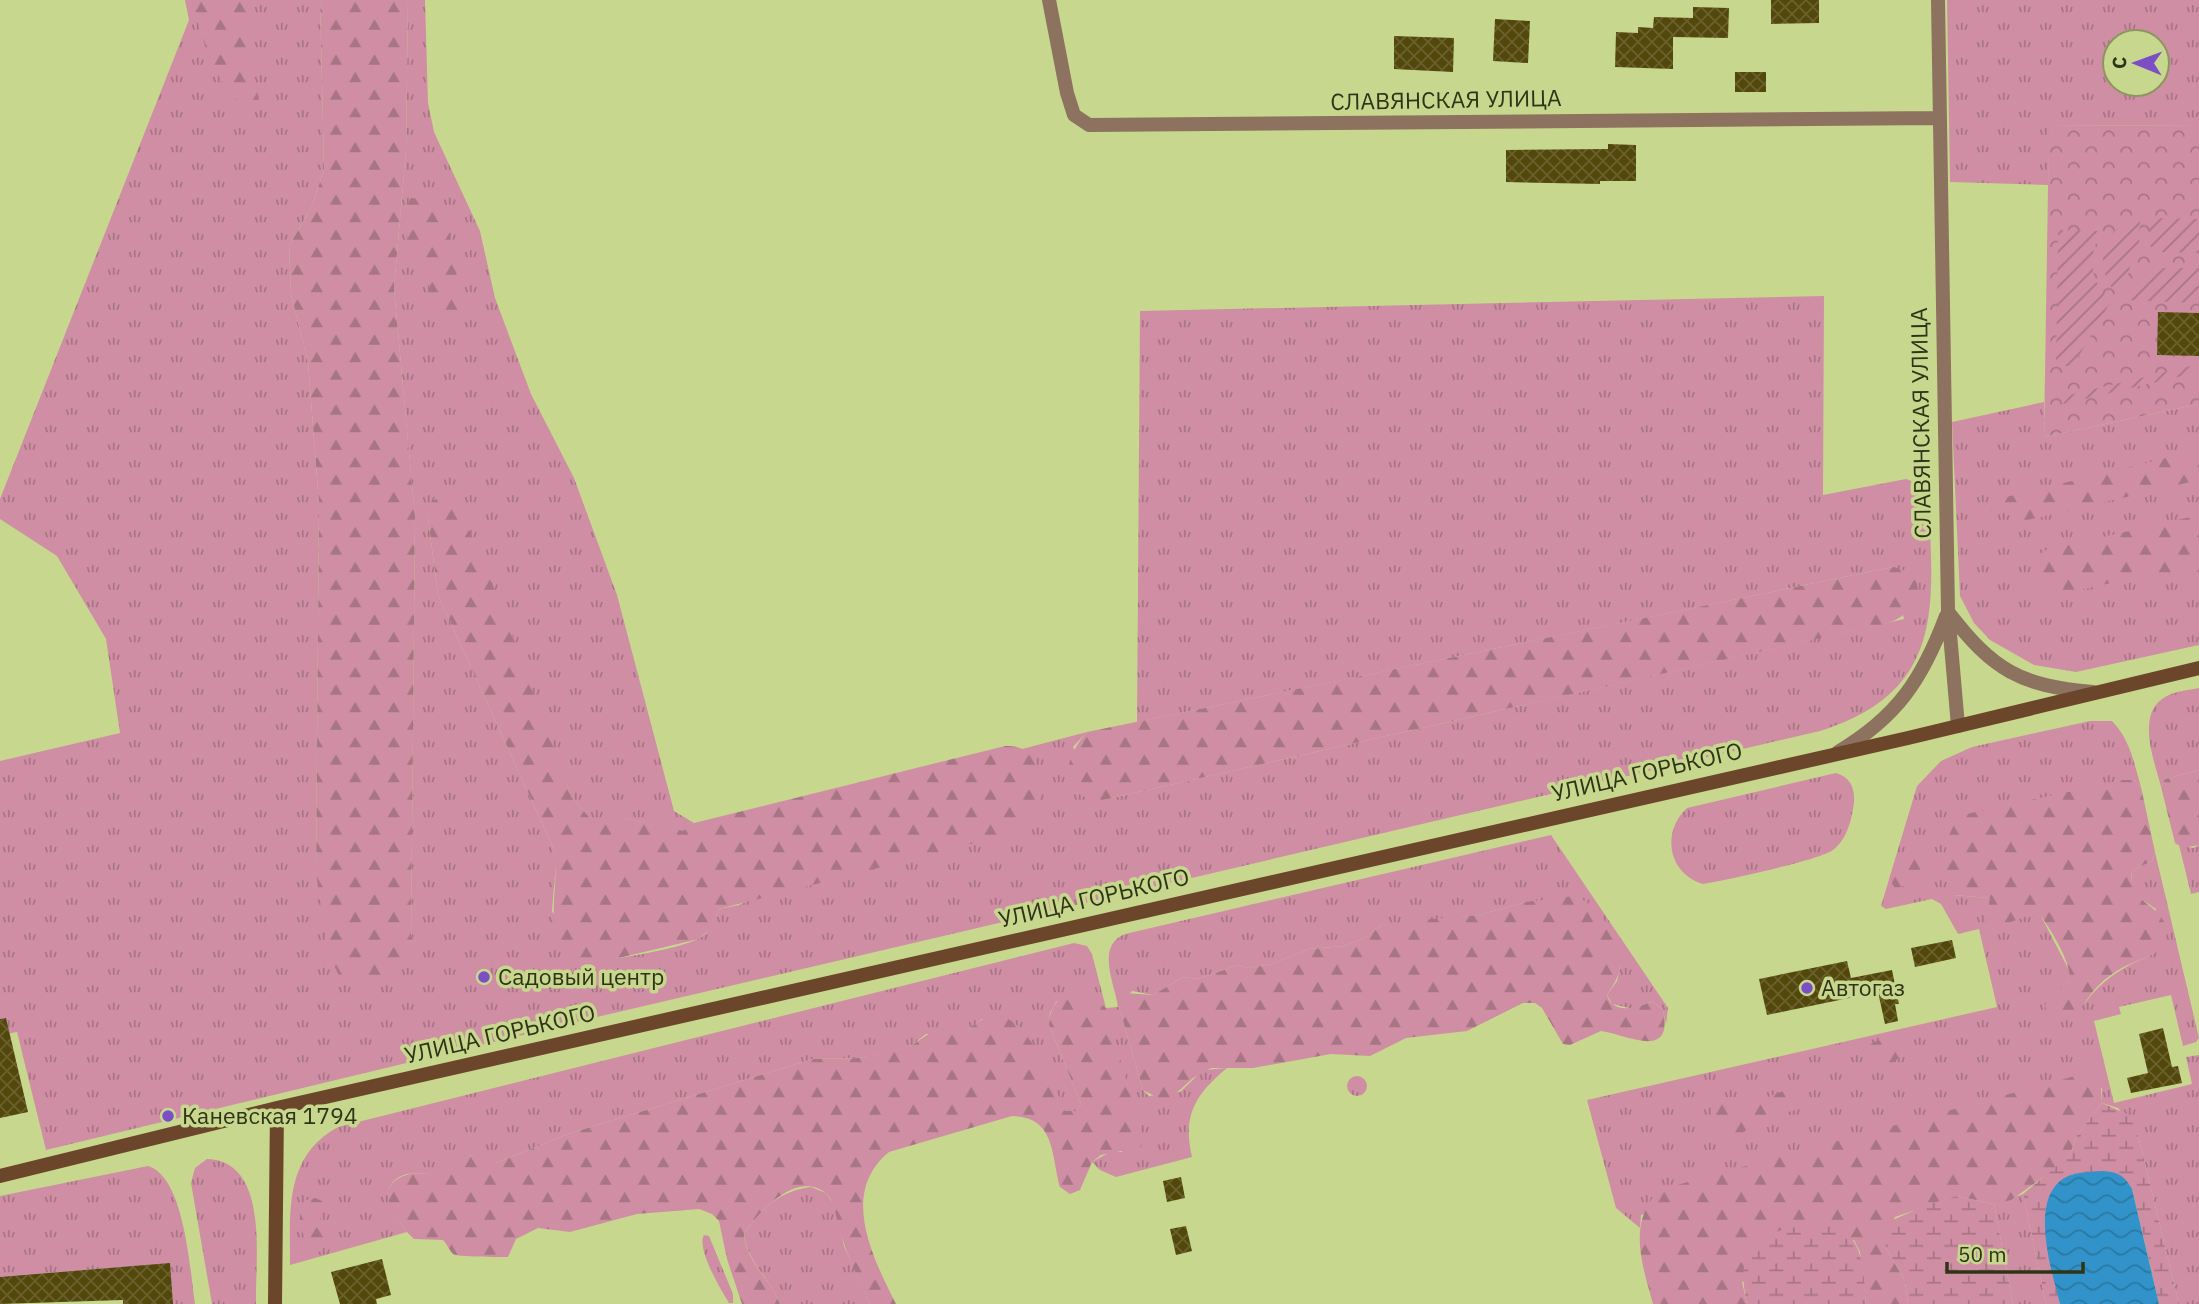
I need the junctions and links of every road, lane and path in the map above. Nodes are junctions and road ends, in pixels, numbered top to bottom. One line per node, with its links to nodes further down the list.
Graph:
1 (1049, 0): 3 (street, СЛАВЯНСКАЯ УЛИЦА)
2 (1938, 0): 3 (street, СЛАВЯНСКАЯ УЛИЦА)
3 (1939, 118): 4 (street, СЛАВЯНСКАЯ УЛИЦА)
4 (1948, 611): 6 (street); 7 (street, СЛАВЯНСКАЯ УЛИЦА); 8 (street)
5 (2199, 668): 6 (main road, УЛИЦА ГОРЬКОГО)
6 (2094, 692): 7 (main road, УЛИЦА ГОРЬКОГО)
7 (1958, 726): 8 (main road, УЛИЦА ГОРЬКОГО)
8 (1836, 753): 9 (main road, УЛИЦА ГОРЬКОГО)
9 (276, 1108): 10 (main road, УЛИЦА ГОРЬКОГО); 11 (main road)
10 (0, 1176)
11 (275, 1304)

